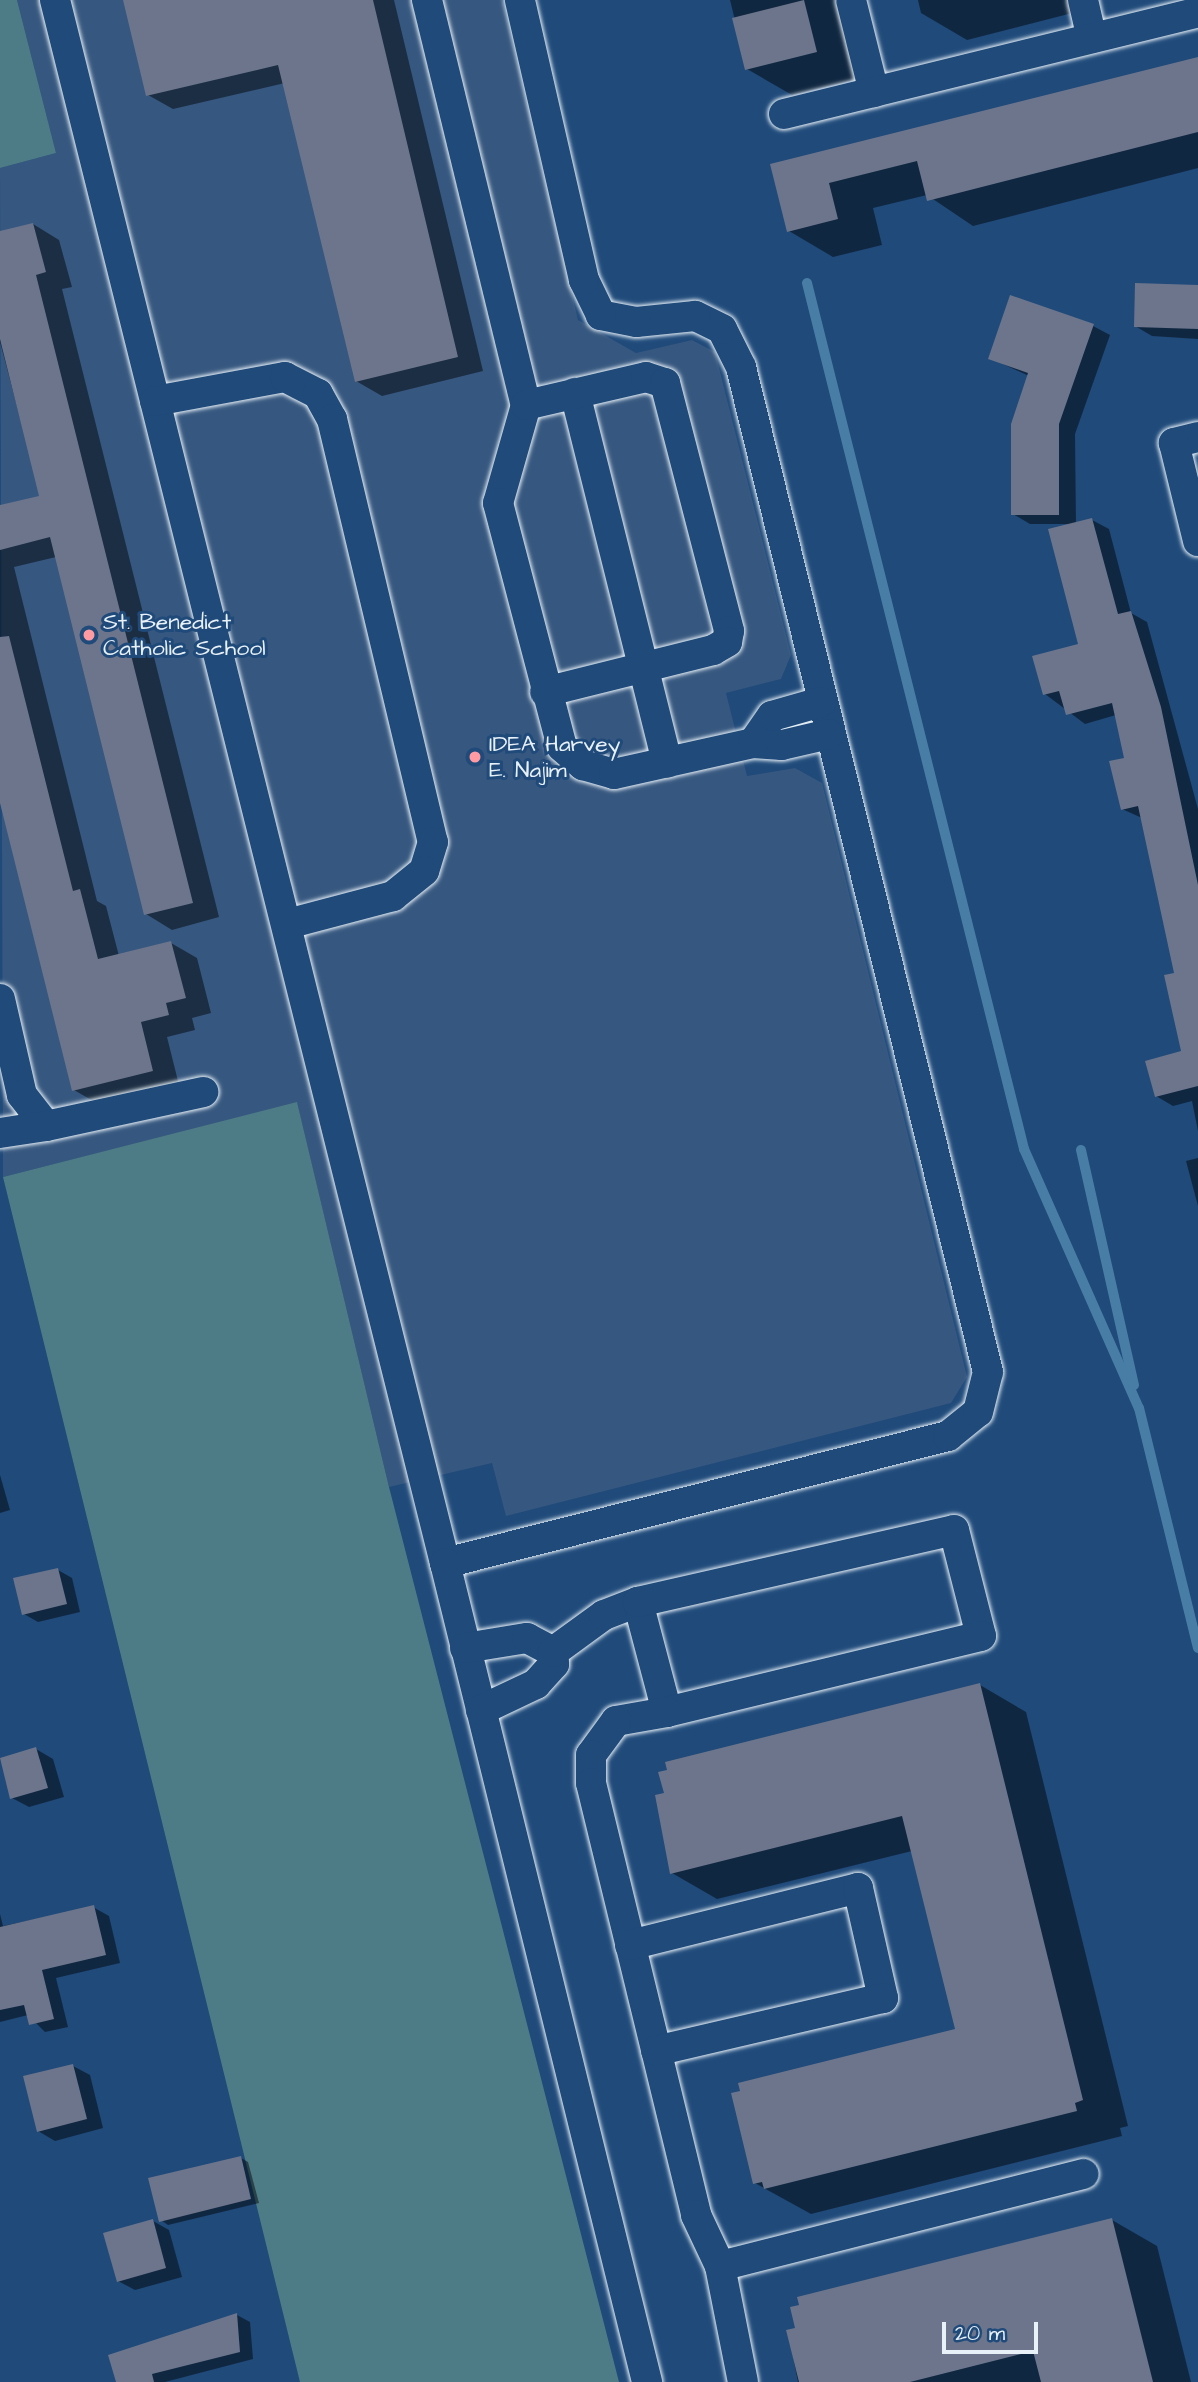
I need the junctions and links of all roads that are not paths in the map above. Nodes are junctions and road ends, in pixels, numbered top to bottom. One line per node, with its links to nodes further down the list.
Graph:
1 (55, 0): 11 (street)
2 (520, 0): 17 (street)
3 (851, 0): 8 (street)
4 (1083, 0): 7 (street)
5 (432, 2): 12 (street)
6 (1198, 12): 7 (street)
7 (1092, 38): 8 (street)
8 (874, 92): 9 (street)
9 (784, 114)
10 (575, 393): 12 (street); 15 (street); 15 (street)
11 (155, 401): 21 (street); 21 (street)
12 (526, 405): 16 (street)
13 (1186, 440): 14 (street)
14 (1198, 541)
15 (644, 668): 16 (street); 20 (street)
16 (545, 692): 20 (street)
17 (821, 702): 18 (street); 19 (street)
18 (829, 734): 19 (street); 26 (street)
19 (753, 743): 20 (street)
20 (667, 763)
21 (287, 924): 26 (street)
22 (0, 999): 24 (street)
23 (202, 1092): 24 (street)
24 (46, 1126): 25 (street)
25 (0, 1133)
26 (445, 1563): 28 (street)
27 (638, 1602): 29 (street); 31 (street); 31 (street)
28 (465, 1648): 29 (street); 30 (street)
29 (553, 1652): 30 (street)
30 (481, 1710): 36 (street)
31 (667, 1712): 32 (street)
32 (630, 1945): 33 (street); 33 (street)
33 (656, 2051): 35 (street)
34 (1084, 2174): 35 (street)
35 (720, 2266): 37 (street)
36 (647, 2382)
37 (743, 2382)

